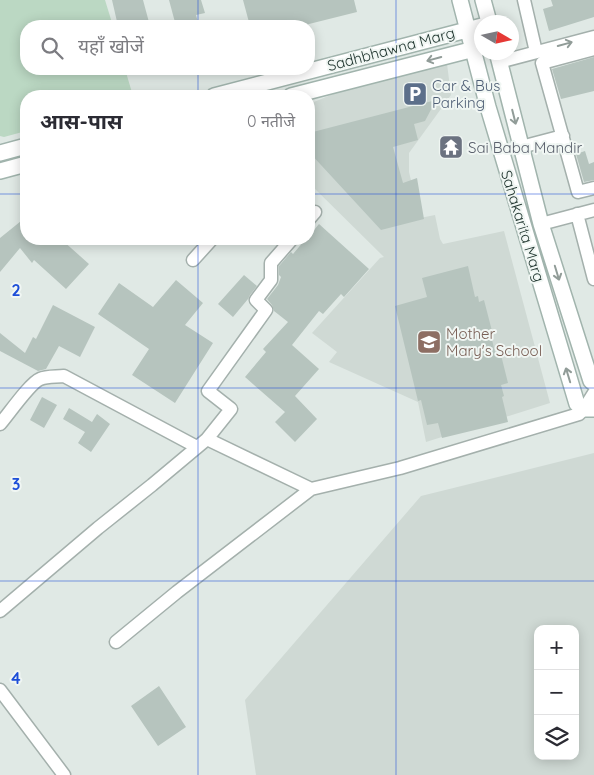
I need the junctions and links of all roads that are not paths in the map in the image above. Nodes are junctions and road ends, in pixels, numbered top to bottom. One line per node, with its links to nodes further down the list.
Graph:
1 (460, 0): 5 (street, Sahakarita Marg)
2 (483, 0): 4 (street)
3 (524, 0): 9 (street)
4 (487, 15)
5 (474, 27): 13 (street, Sadhbhawna Marg)
6 (594, 37): 9 (street, one-way to 6)
7 (474, 49): 16 (street, Sadhbhawna Marg, one-way to 16)
8 (594, 50): 17 (street)
9 (536, 52): 10 (street)
10 (519, 54)
11 (479, 60): 33 (street, Sahakarita Marg, one-way to 11)
12 (499, 60): 18 (street, Sahakarita Marg, one-way to 18)
13 (315, 69)
14 (293, 75): 15 (street, Sadhbhawna Marg)
15 (237, 90)
16 (314, 90)
17 (562, 136): 18 (street); 23 (street)
18 (521, 147): 26 (street, Sahakarita Marg)
19 (20, 148): 20 (street)
20 (0, 153)
21 (20, 166): 22 (street)
22 (0, 171)
23 (594, 188)
24 (594, 210): 25 (street)
25 (577, 214): 26 (street); 30 (street)
26 (541, 224): 31 (street, Sahakarita Marg, one-way to 31)
27 (207, 245): 29 (street)
28 (287, 245): 35 (street)
29 (193, 260)
30 (594, 279)
31 (594, 383)
32 (594, 393): 33 (street)
33 (589, 409): 36 (street)
34 (0, 424): 35 (street)
35 (202, 443): 36 (street); 37 (street)
36 (311, 489): 38 (street)
37 (0, 611)
38 (116, 642)
39 (0, 690): 40 (street)
40 (64, 775)

